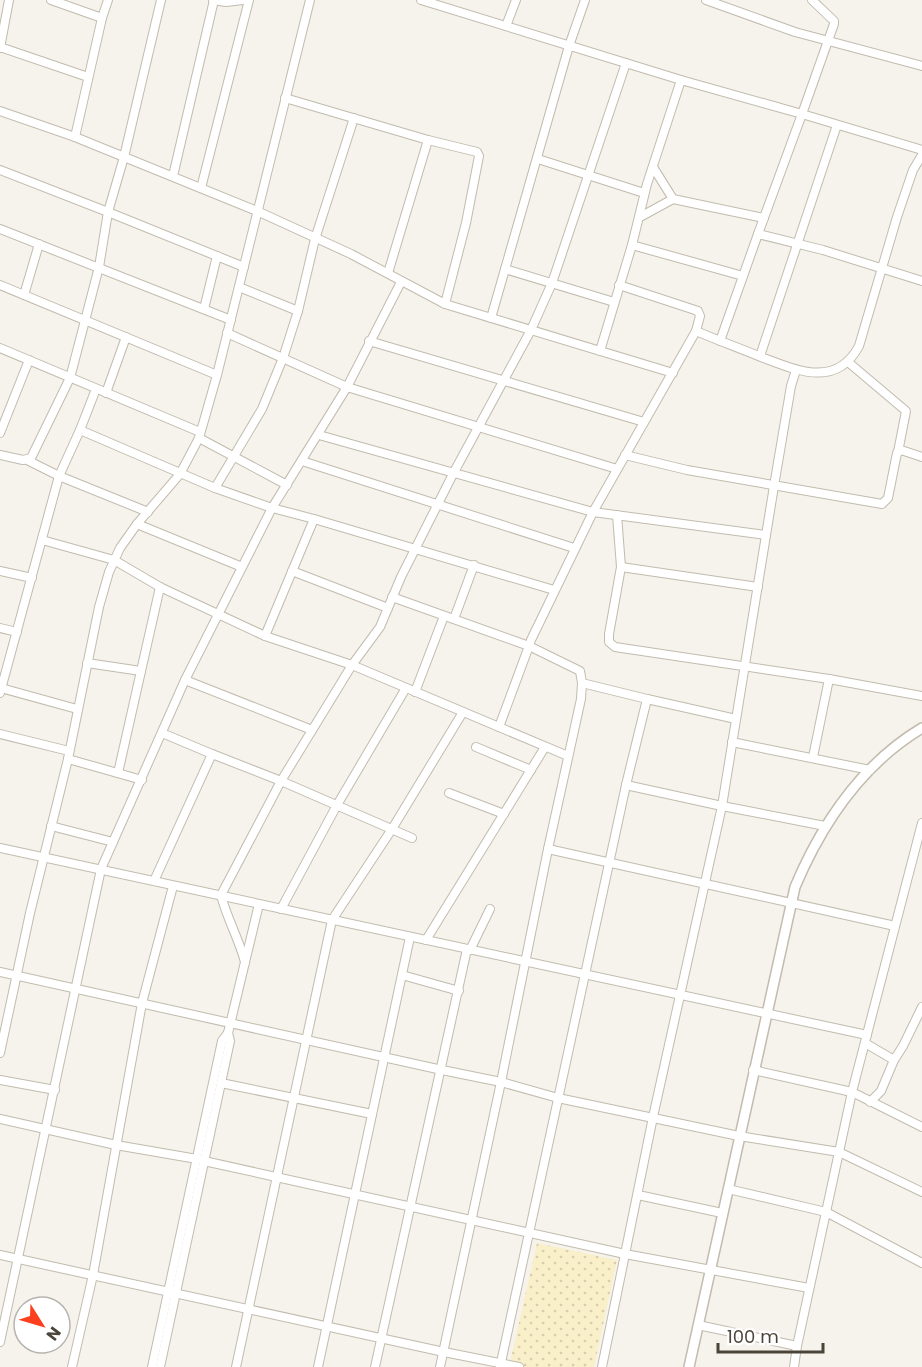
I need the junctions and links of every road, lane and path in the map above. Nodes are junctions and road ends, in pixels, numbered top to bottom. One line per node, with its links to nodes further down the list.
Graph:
1 (9, 0): 20 (street)
2 (51, 0): 16 (street)
3 (108, 0): 16 (street)
4 (160, 0): 34 (street)
5 (214, 0): 14 (street); 38 (street)
6 (243, 0): 14 (street)
7 (249, 0): 40 (street)
8 (310, 0): 25 (street)
9 (421, 0): 15 (street)
10 (516, 0): 17 (street)
11 (585, 0): 19 (street)
12 (706, 0): 18 (street)
13 (812, 0): 18 (street)
14 (226, 1)
15 (436, 2): 17 (street)
16 (102, 18): 23 (street)
17 (506, 26): 19 (street)
18 (828, 41): 22 (street); 27 (street)
19 (569, 46): 21 (street); 35 (street)
20 (0, 47): 23 (street)
21 (626, 63): 24 (street); 39 (street)
22 (922, 66)
23 (88, 77): 30 (street)
24 (681, 80): 27 (street); 36 (street)
25 (285, 98): 28 (street); 43 (street)
26 (0, 111): 30 (street)
27 (801, 114): 29 (street); 46 (street)
28 (354, 118): 31 (street); 49 (street)
29 (837, 125): 32 (street); 52 (street)
30 (75, 136): 34 (street)
31 (428, 140): 58 (street); 68 (street)
32 (922, 150)
33 (922, 155): 57 (street)
34 (124, 157): 38 (street); 44 (street)
35 (538, 159): 39 (street); 56 (street)
36 (653, 167): 41 (street); 42 (street)
37 (0, 170): 44 (street)
38 (172, 176): 40 (street)
39 (589, 176): 41 (street); 62 (street)
40 (201, 188): 43 (street)
41 (644, 193): 45 (street)
42 (673, 199): 45 (street); 46 (street)
43 (257, 211): 49 (street); 55 (street)
44 (108, 212): 53 (street); 54 (street)
45 (640, 217): 51 (street)
46 (764, 218): 48 (street)
47 (0, 229): 50 (street)
48 (758, 234): 52 (street); 59 (street)
49 (315, 239): 58 (street); 70 (street)
50 (39, 244): 54 (street); 66 (street)
51 (632, 244): 59 (street); 64 (street)
52 (797, 244): 57 (street); 82 (street)
53 (217, 256): 55 (street); 69 (street)
54 (99, 267): 69 (street); 73 (street)
55 (244, 267): 65 (street)
56 (505, 269): 62 (street); 71 (street)
57 (881, 269): 60 (street); 85 (street)
58 (388, 273): 61 (street)
59 (743, 276): 79 (street)
60 (922, 281)
61 (401, 282): 68 (street); 78 (street)
62 (552, 283): 67 (street); 74 (street)
63 (0, 285): 66 (street)
64 (619, 285): 67 (street); 75 (street)
65 (239, 286): 70 (street); 72 (street)
66 (24, 295): 73 (street)
67 (614, 302): 81 (street)
68 (445, 304): 71 (street)
69 (204, 309): 72 (street)
70 (298, 311): 83 (street)
71 (491, 318): 74 (street)
72 (231, 320): 76 (street)
73 (86, 321): 77 (street); 89 (street)
74 (531, 330): 81 (street); 90 (street)
75 (696, 331): 79 (street); 87 (street)
76 (227, 333): 83 (street); 88 (street)
77 (126, 337): 88 (street); 93 (street)
78 (369, 341): 90 (street); 91 (street)
79 (720, 341): 82 (street)
80 (0, 348): 84 (street)
81 (600, 351): 87 (street)
82 (760, 356): 86 (street)
83 (283, 358): 91 (street); 103 (street)
84 (29, 360): 89 (street); 97 (street)
85 (848, 362): 86 (street); 100 (street)
86 (796, 370): 112 (street)
87 (673, 373): 94 (street)
88 (217, 375): 98 (street)
89 (69, 378): 92 (street); 105 (street)
90 (502, 379): 94 (street); 95 (street)
91 (347, 387): 95 (street); 99 (street)
92 (96, 389): 93 (street); 96 (street)
93 (106, 393): 98 (street)
94 (644, 422): 102 (street)
95 (477, 428): 107 (street); 108 (street)
96 (80, 430): 109 (street); 110 (street)
97 (0, 433)
98 (200, 435): 103 (street); 109 (street)
99 (319, 435): 106 (street); 108 (street)
100 (898, 452): 104 (street); 112 (street)
101 (0, 455): 105 (street)
102 (625, 455): 107 (street); 112 (street)
103 (233, 456): 111 (street); 113 (street)
104 (922, 457)
105 (27, 460): 110 (street)
106 (302, 461): 111 (street); 114 (street)
107 (617, 469): 117 (street)
108 (454, 472): 114 (street); 117 (street)
109 (180, 474): 113 (street); 116 (street)
110 (59, 476): 116 (street); 122 (street)
111 (287, 485): 115 (street)
112 (774, 486): 121 (street)
113 (215, 488): 115 (street)
114 (437, 504): 123 (street); 124 (street)
115 (272, 508): 119 (street); 127 (street)
116 (148, 512): 120 (street)
117 (593, 512): 118 (street); 123 (street)
118 (617, 515): 121 (street); 128 (street)
119 (314, 519): 124 (street); 130 (street)
120 (137, 524): 125 (street); 127 (street)
121 (766, 535): 133 (street)
122 (42, 540): 125 (street); 131 (street)
123 (574, 548): 134 (street)
124 (415, 549): 126 (street); 135 (street)
125 (114, 560): 132 (street); 144 (street)
126 (474, 566): 134 (street); 139 (street)
127 (242, 567): 137 (street)
128 (621, 567): 133 (street); 146 (street)
129 (0, 571): 131 (street)
130 (292, 571): 136 (street); 142 (street)
131 (32, 578): 141 (street)
132 (160, 587): 137 (street); 147 (street)
133 (758, 587): 146 (street)
134 (554, 590): 143 (street)
135 (392, 597): 136 (street); 138 (street)
136 (388, 608): 145 (street)
137 (217, 614): 142 (street); 149 (street)
138 (444, 616): 139 (street); 152 (street)
139 (454, 619): 143 (street)
140 (0, 628): 141 (street)
141 (17, 632): 151 (street)
142 (265, 636): 145 (street)
143 (529, 646): 150 (street); 158 (street)
144 (87, 663): 147 (street); 155 (street)
145 (352, 665): 152 (street); 160 (street)
146 (745, 665): 148 (street); 157 (street)
147 (141, 671): 172 (street)
148 (829, 679): 153 (street); 169 (street)
149 (184, 680): 160 (street); 161 (street)
150 (582, 683): 154 (street); 168 (street)
151 (1, 690): 155 (street)
152 (411, 690): 156 (street); 177 (street)
153 (922, 696)
154 (647, 699): 157 (street); 175 (street)
155 (78, 709): 167 (street)
156 (463, 712): 158 (street); 183 (street)
157 (736, 719): 163 (street)
158 (499, 727): 165 (street)
159 (922, 728): 171 (street)
160 (312, 730): 174 (street)
161 (162, 733): 166 (street); 173 (street)
162 (0, 735): 167 (street)
163 (732, 742): 169 (street); 178 (street)
164 (476, 747): 170 (street)
165 (545, 747): 168 (street); 170 (street)
166 (212, 754): 174 (street); 191 (street)
167 (68, 755): 172 (street); 181 (street)
168 (568, 756): 187 (street)
169 (813, 758): 171 (street)
170 (531, 770): 179 (street)
171 (870, 770): 182 (street)
172 (118, 773): 173 (street)
173 (142, 780): 185 (street)
174 (281, 781): 177 (street); 194 (street)
175 (626, 785): 178 (street); 189 (street)
176 (449, 793): 179 (street)
177 (337, 805): 183 (street); 197 (street)
178 (722, 806): 182 (street); 192 (street)
179 (504, 814): 202 (street)
180 (922, 824): 200 (street)
181 (51, 826): 185 (street); 188 (street)
182 (825, 826): 195 (street)
183 (392, 829): 184 (street); 199 (street)
184 (412, 838)
185 (113, 842): 190 (street)
186 (0, 848): 188 (street)
187 (548, 849): 189 (street); 205 (street)
188 (43, 857): 190 (street); 207 (street)
189 (609, 862): 192 (street); 209 (street)
190 (101, 869): 191 (street); 210 (street)
191 (154, 882): 193 (street)
192 (705, 884): 195 (street); 212 (street)
193 (173, 886): 194 (street); 213 (street)
194 (221, 895): 196 (street); 204 (street)
195 (790, 902): 200 (street); 215 (street)
196 (259, 904): 197 (street); 204 (street)
197 (281, 909): 199 (street)
198 (490, 909): 203 (street)
199 (333, 920): 201 (street); 218 (street)
200 (895, 926): 219 (street)
201 (410, 937): 202 (street); 208 (street)
202 (426, 940): 203 (street)
203 (468, 950): 205 (street); 211 (street)
204 (245, 962): 216 (street)
205 (525, 962): 209 (street); 226 (street)
206 (0, 972): 207 (street)
207 (17, 974): 210 (street); 220 (street)
208 (402, 975): 211 (street); 221 (street)
209 (585, 975): 212 (street); 231 (street)
210 (77, 988): 213 (street); 228 (street)
211 (459, 991): 223 (street)
212 (680, 995): 215 (street); 234 (street)
213 (142, 1004): 216 (street); 239 (street)
214 (922, 1007): 222 (street)
215 (766, 1014): 219 (street); 224 (street)
216 (231, 1023): 217 (street); 218 (street)
217 (228, 1033): 227 (street); 241 (street)
218 (307, 1039): 221 (street); 230 (street)
219 (866, 1039): 222 (street); 229 (street)
220 (0, 1053)
221 (384, 1057): 223 (street); 233 (street)
222 (894, 1060): 232 (street)
223 (442, 1070): 226 (street); 247 (street)
224 (753, 1070): 229 (street); 238 (street)
225 (0, 1080): 228 (street)
226 (501, 1082): 231 (street); 250 (street)
227 (221, 1083): 230 (street); 241 (street)
228 (55, 1090): 237 (street)
229 (852, 1092): 232 (street); 240 (street)
230 (294, 1098): 233 (street); 242 (street)
231 (558, 1098): 234 (street); 251 (street)
232 (870, 1102): 236 (street)
233 (372, 1114): 245 (street)
234 (653, 1118): 238 (street); 246 (street)
235 (0, 1119): 237 (street)
236 (922, 1127)
237 (46, 1129): 239 (street); 254 (street)
238 (739, 1136): 240 (street); 243 (street)
239 (116, 1145): 241 (street); 257 (street)
240 (839, 1152): 244 (street); 248 (street)
241 (200, 1160): 242 (street); 259 (street)
242 (277, 1178): 245 (street); 260 (street)
243 (728, 1189): 248 (street); 249 (street)
244 (922, 1192)
245 (355, 1195): 247 (street); 262 (street)
246 (638, 1195): 249 (street); 252 (street)
247 (411, 1207): 250 (street); 263 (street)
248 (826, 1212): 255 (street); 258 (street)
249 (722, 1213): 256 (street)
250 (471, 1218): 251 (street); 266 (street)
251 (529, 1233): 252 (street); 267 (street)
252 (625, 1254): 256 (street); 276 (street)
253 (0, 1255): 254 (street)
254 (17, 1259): 257 (street); 264 (street)
255 (922, 1263)
256 (710, 1269): 258 (street); 261 (street)
257 (93, 1275): 259 (street); 268 (street)
258 (809, 1288): 265 (street)
259 (172, 1292): 260 (street); 269 (street); 270 (street)
260 (248, 1309): 262 (street); 271 (street)
261 (698, 1325): 265 (street); 277 (street)
262 (327, 1326): 263 (street); 272 (street)
263 (381, 1338): 266 (street); 273 (street)
264 (0, 1342)
265 (797, 1346): 278 (street)
266 (444, 1353): 267 (street); 274 (street)
267 (500, 1365): 275 (street)
268 (72, 1367)
269 (152, 1367)
270 (160, 1367)
271 (236, 1367)
272 (318, 1367)
273 (375, 1367)
274 (440, 1367)
275 (519, 1367)
276 (602, 1367)
277 (689, 1367)
278 (794, 1367)

